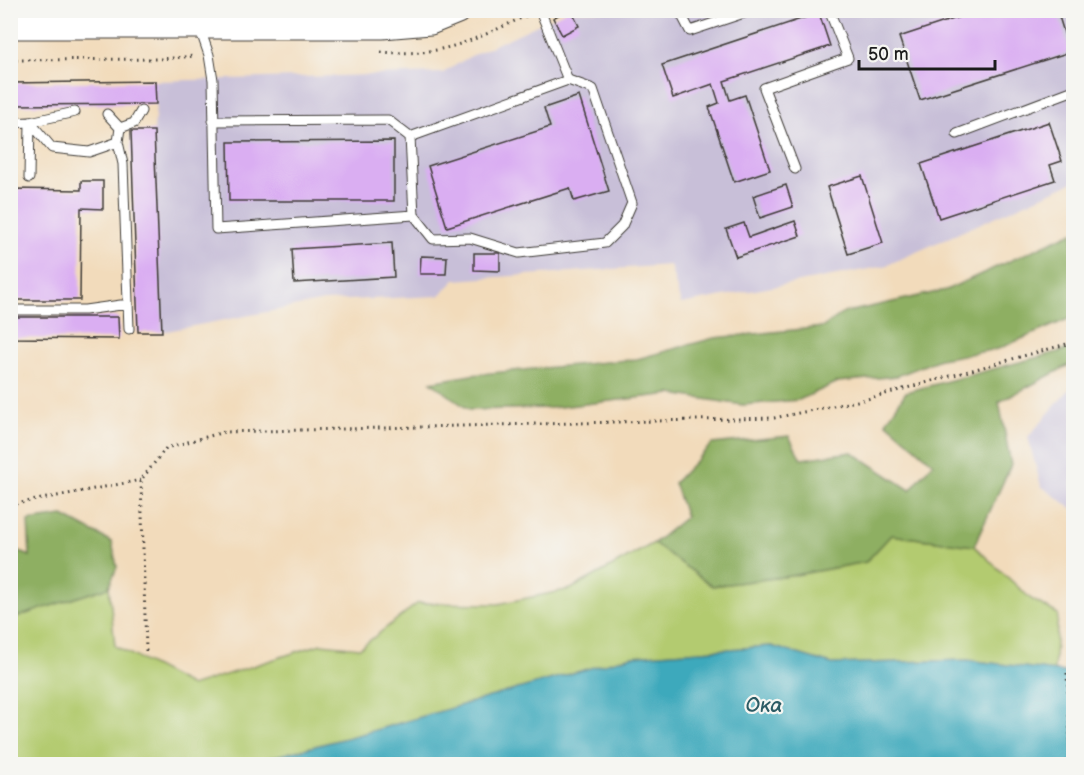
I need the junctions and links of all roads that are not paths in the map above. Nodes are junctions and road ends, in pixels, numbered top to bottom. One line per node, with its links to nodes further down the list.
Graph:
1 (458, 10): 6 (main road)
2 (538, 10): 8 (lane)
3 (679, 10): 4 (lane)
4 (753, 10)
5 (830, 10): 20 (lane)
6 (199, 18): 7 (main road); 13 (lane)
7 (13, 22)
8 (568, 80): 18 (lane); 22 (lane)
9 (1074, 90): 17 (lane)
10 (141, 111): 16 (lane)
11 (75, 112): 14 (lane)
12 (107, 114): 16 (lane)
13 (213, 121): 18 (lane); 22 (lane)
14 (30, 122): 15 (lane); 19 (lane); 21 (lane)
15 (10, 123)
16 (120, 128): 19 (lane)
17 (957, 134)
18 (410, 137): 22 (lane)
19 (117, 142): 23 (lane)
20 (795, 169)
21 (30, 178)
22 (414, 215)
23 (129, 304): 24 (lane); 25 (lane)
24 (10, 310)
25 (129, 329)

